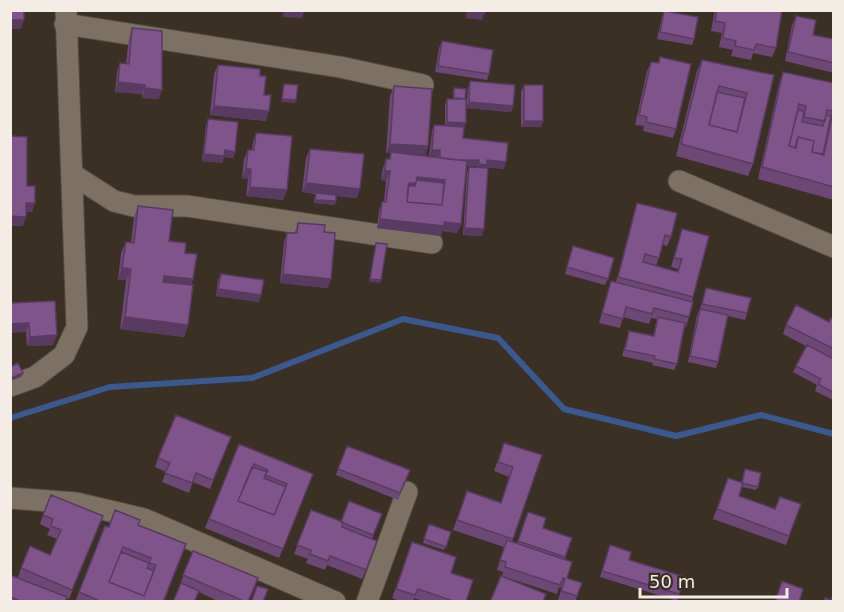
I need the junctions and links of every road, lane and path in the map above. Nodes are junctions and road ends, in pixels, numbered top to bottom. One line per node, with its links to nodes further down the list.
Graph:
1 (65, 17): 2 (street); 3 (street)
2 (423, 85)
3 (72, 174): 5 (street); 7 (street)
4 (679, 180): 6 (street)
5 (432, 243)
6 (834, 247)
7 (10, 386)
8 (406, 492): 11 (street)
9 (10, 498): 10 (street)
10 (335, 602)
11 (367, 602)

